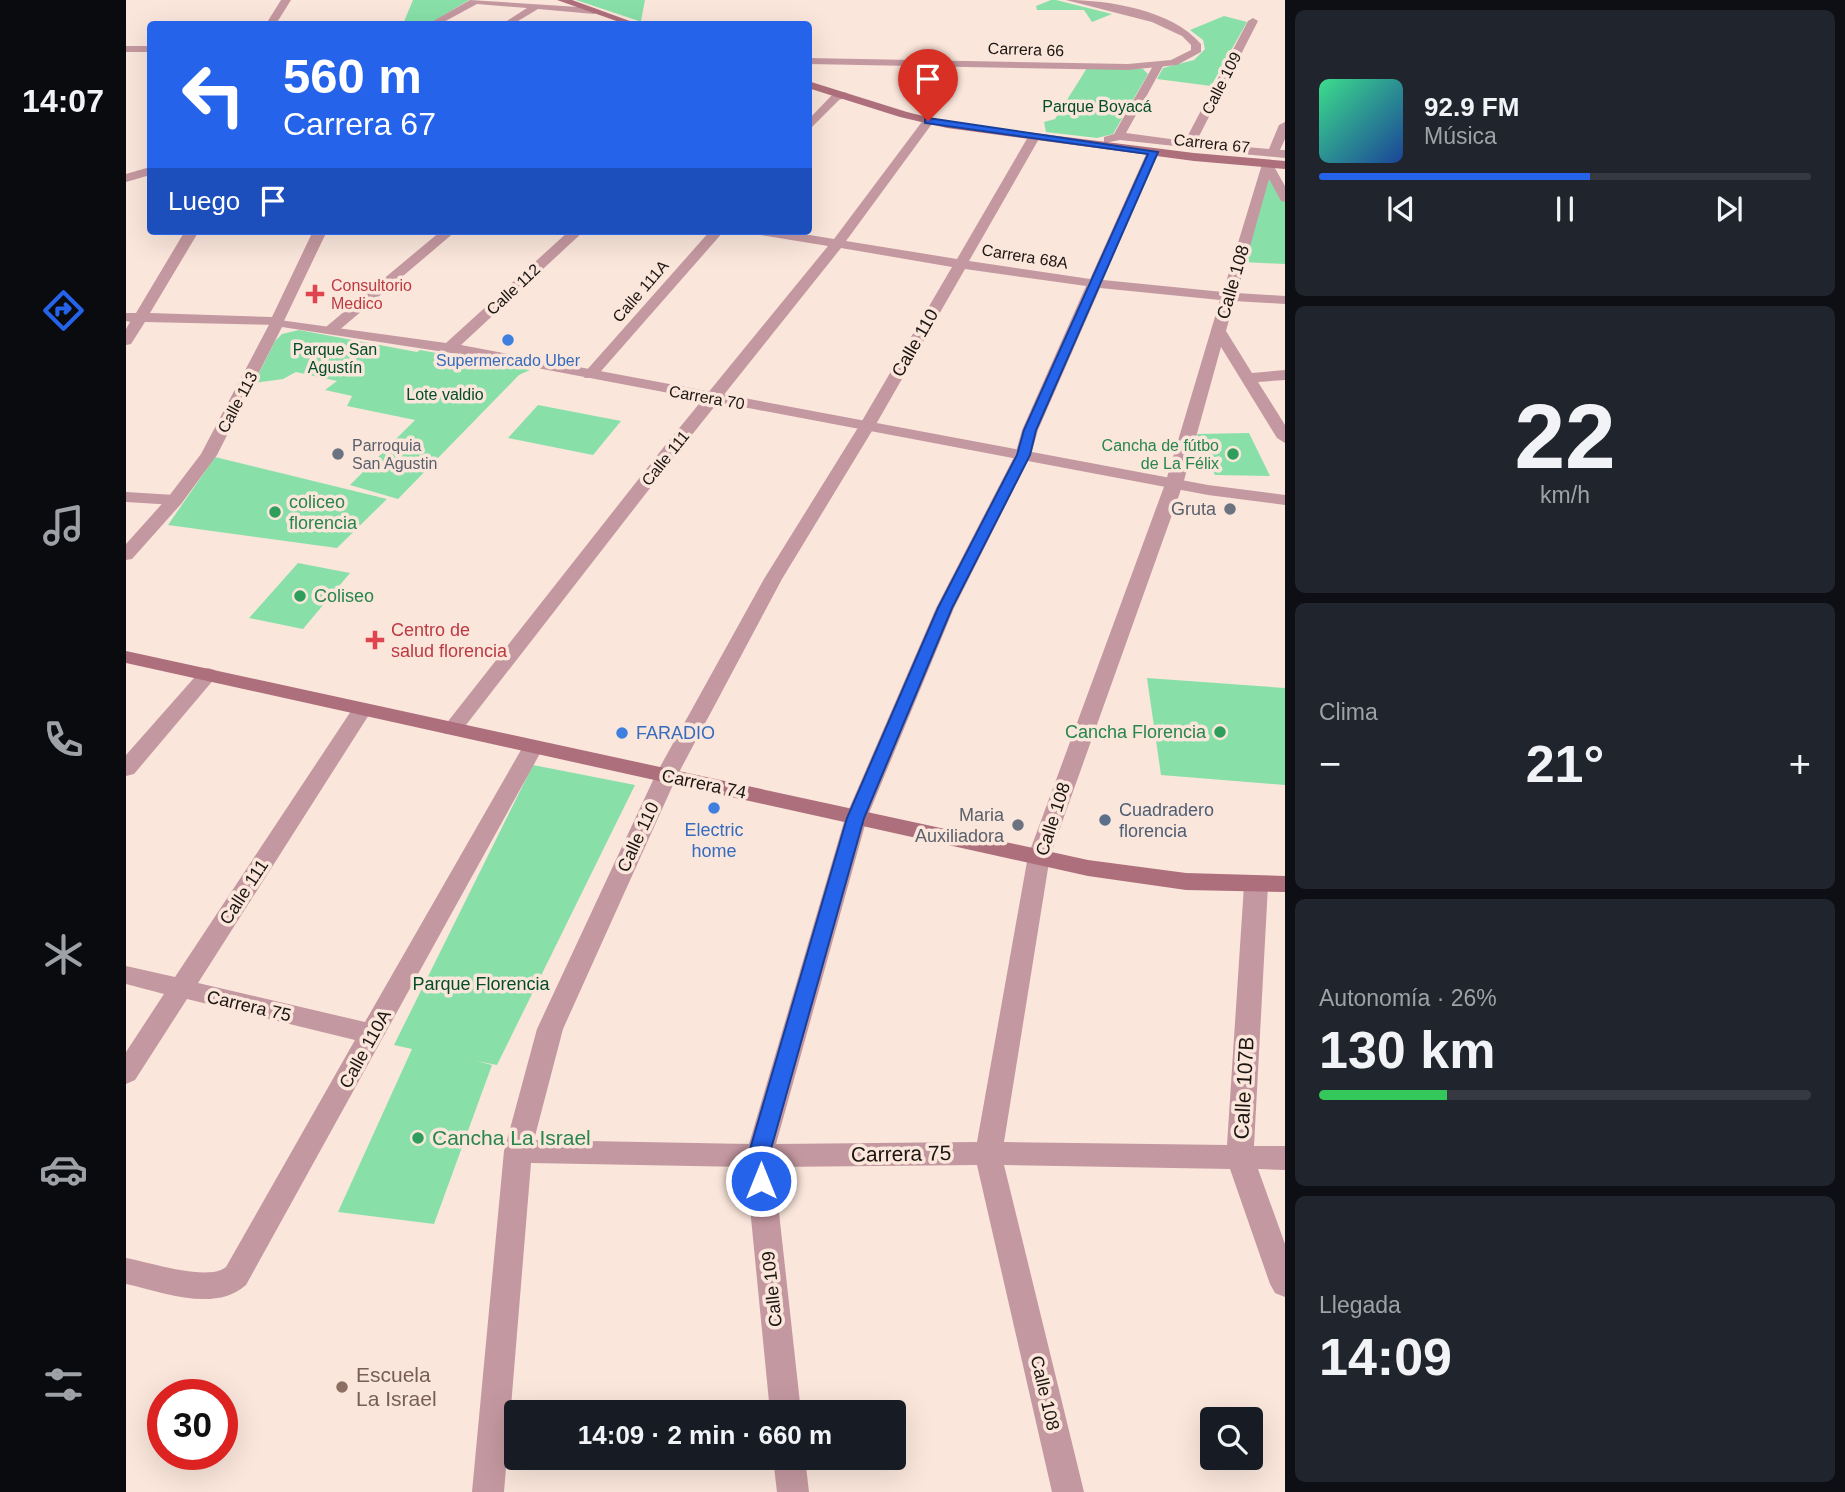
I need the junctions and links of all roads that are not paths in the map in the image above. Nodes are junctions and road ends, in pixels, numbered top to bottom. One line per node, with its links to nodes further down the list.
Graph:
1 (286, 0): 7 (street)
2 (562, 0): 5 (main road)
3 (1071, 0): 16 (street)
4 (534, 8): 5 (street); 8 (street); 9 (street)
5 (594, 11): 6 (main road)
6 (611, 17): 10 (street); 11 (main road)
7 (273, 21)
8 (438, 21)
9 (512, 21)
10 (605, 21)
11 (624, 21)
12 (1253, 21): 25 (street, Calle 109)
13 (126, 49): 14 (street)
14 (147, 49)
15 (812, 61): 16 (street, Carrera 66)
16 (1158, 65): 23 (street)
17 (812, 85): 18 (main road, Carrera 67)
18 (843, 95): 19 (main road, Carrera 67); 20 (street)
19 (928, 121): 22 (main road, Carrera 67); 39 (street, Calle 111)
20 (812, 124)
21 (1285, 125): 28 (street, Calle 108)
22 (1034, 136): 24 (main road, Carrera 67); 40 (street, Calle 110)
23 (1119, 136): 24 (street); 25 (street, Carrera 67)
24 (1094, 144): 27 (main road, Carrera 67)
25 (1189, 145)
26 (1246, 151): 28 (street, Carrera 67)
27 (1153, 152): 28 (main road, Carrera 67); 41 (street, Calle 109)
28 (1275, 157): 29 (main road, Carrera 67); 32 (street); 42 (street, Calle 108)
29 (1285, 165)
30 (147, 172): 31 (street)
31 (126, 178)
32 (1285, 198)
33 (189, 235): 44 (street)
34 (318, 235): 45 (street, Calle 113)
35 (444, 235): 46 (street)
36 (572, 235): 49 (street, Calle 112)
37 (713, 235): 50 (street, Calle 111A)
38 (787, 235): 39 (street, Carrera 68A)
39 (838, 243): 40 (street, Carrera 68A); 53 (street, Calle 111)
40 (961, 263): 41 (street, Carrera 68A); 54 (street, Calle 110)
41 (1094, 285): 42 (street, Carrera 68A); 56 (street, Calle 109)
42 (1229, 299): 43 (street, Carrera 68A); 47 (street, Calle 108)
43 (1285, 300)
44 (134, 317): 45 (street, Carrera 70); 48 (street)
45 (277, 322): 46 (street, Carrera 70); 59 (street, Calle 113)
46 (332, 329): 49 (street, Carrera 70)
47 (1219, 332): 52 (street); 57 (street, Calle 108)
48 (126, 341)
49 (449, 348): 50 (street, Carrera 70)
50 (590, 375): 53 (street, Carrera 70)
51 (1285, 375): 52 (street)
52 (1248, 378): 55 (street)
53 (715, 398): 54 (street, Carrera 70); 65 (street, Calle 111)
54 (867, 426): 56 (street, Carrera 70); 68 (street, Calle 110)
55 (1285, 438)
56 (1023, 455): 57 (street, Carrera 70); 69 (street, Calle 109)
57 (1174, 484): 60 (street, Carrera 70); 70 (street, Calle 108)
58 (126, 497): 59 (street)
59 (175, 500): 61 (street, Calle 113)
60 (1285, 500)
61 (126, 555)
62 (126, 657): 63 (main road, Carrera 74)
63 (208, 674): 64 (main road, Carrera 74); 67 (street)
64 (362, 710): 65 (main road, Carrera 74); 74 (street, Calle 111)
65 (452, 729): 66 (main road, Carrera 74)
66 (532, 748): 68 (main road, Carrera 74); 75 (street, Calle 110A)
67 (126, 769)
68 (666, 776): 69 (main road, Carrera 74); 77 (street, Calle 110)
69 (856, 818): 70 (main road, Carrera 74); 79 (street, Calle 109)
70 (1039, 856): 72 (main road, Carrera 74); 78 (street, Calle 108)
71 (1285, 884): 72 (main road, Carrera 74)
72 (1256, 885): 80 (street, Calle 107B)
73 (126, 975): 74 (street, Carrera 75)
74 (180, 990): 75 (street, Carrera 75); 76 (street, Calle 111)
75 (373, 1034): 82 (street, Calle 110A)
76 (126, 1073)
77 (518, 1151): 79 (street, Carrera 75); 86 (street, Calle 110)
78 (988, 1153): 79 (street, Carrera 75); 80 (street, Carrera 75); 88 (street, Calle 108)
79 (759, 1156): 84 (street, Calle 109)
80 (1240, 1157): 81 (street, Carrera 75); 83 (street, Calle 107B)
81 (1285, 1158)
82 (126, 1271)
83 (1285, 1284)
84 (784, 1400)
85 (790, 1470): 87 (street)
86 (488, 1492)
87 (793, 1492)
88 (1068, 1492)

